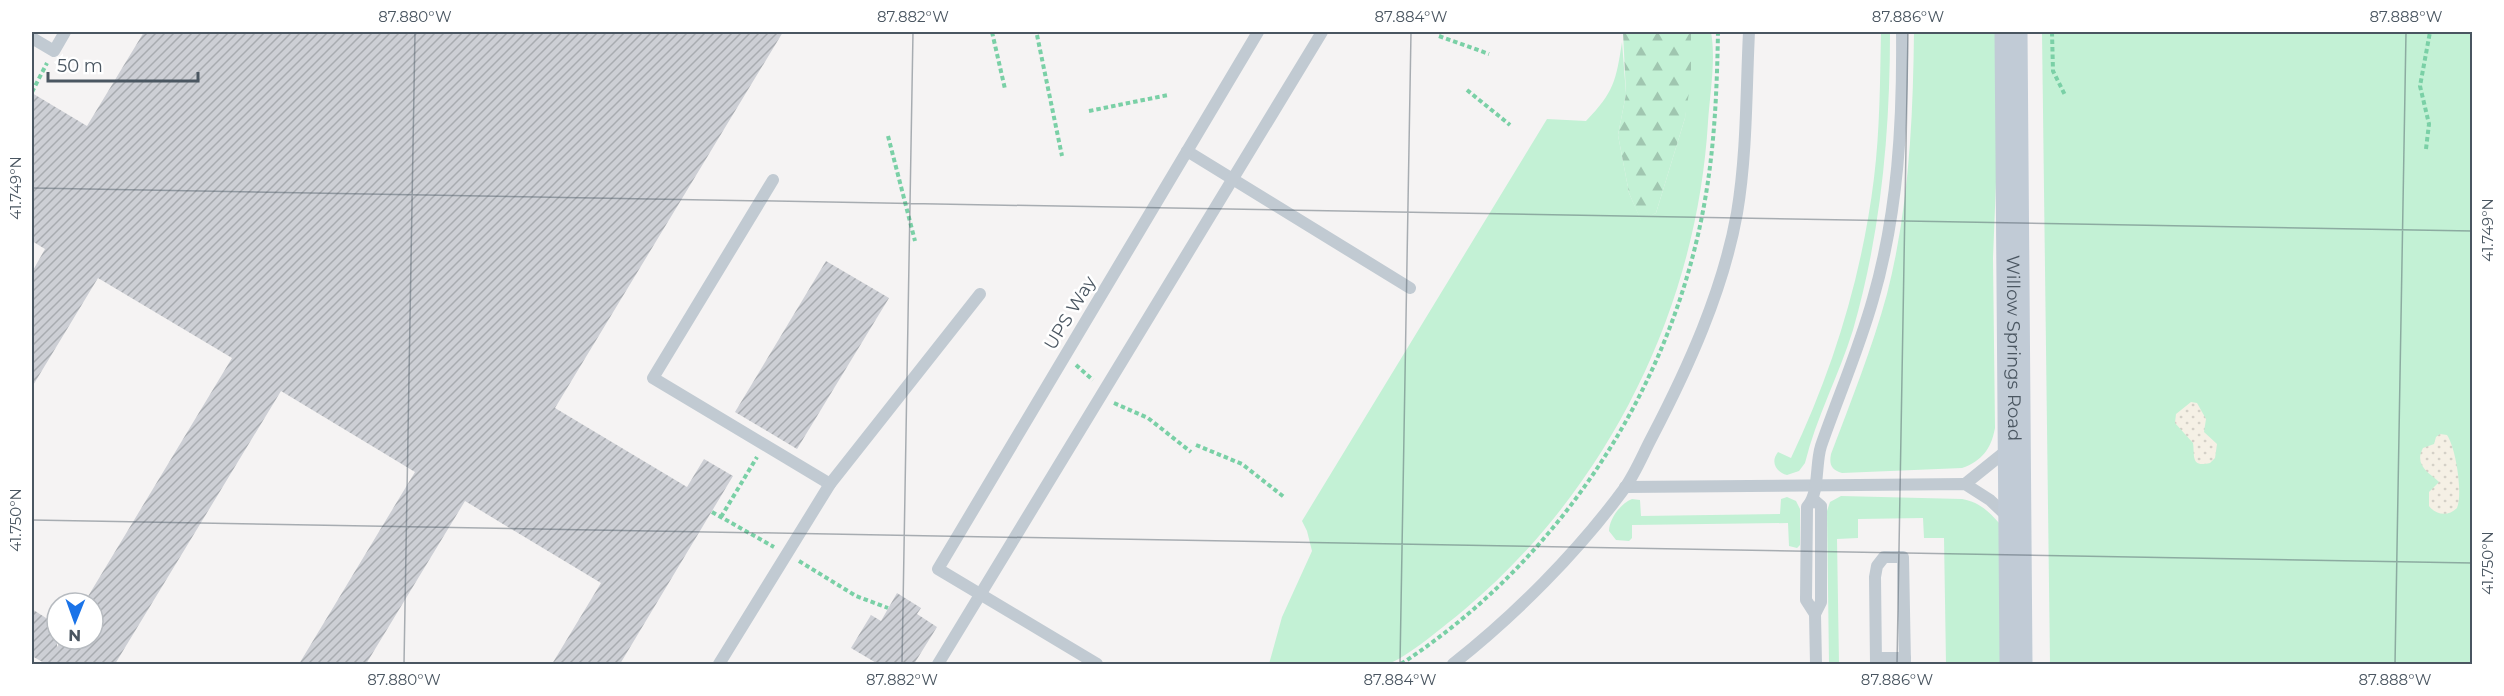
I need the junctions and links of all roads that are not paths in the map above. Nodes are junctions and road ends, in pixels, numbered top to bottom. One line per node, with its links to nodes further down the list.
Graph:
1 (65, 32): 7 (lane)
2 (1258, 32): 8 (lane, UPS Way)
3 (1322, 32): 10 (lane)
4 (1749, 32): 17 (lane)
5 (1902, 32): 16 (lane)
6 (2011, 32): 13 (main road, Willow Springs Road)
7 (32, 38)
8 (1187, 151): 10 (lane); 19 (lane, UPS Way)
9 (773, 180): 14 (lane)
10 (1232, 180): 11 (lane); 19 (lane)
11 (1410, 288)
12 (980, 294): 14 (lane)
13 (2014, 444): 15 (lane); 18 (main road, Willow Springs Road)
14 (830, 484): 22 (lane)
15 (1965, 484): 16 (lane); 18 (lane)
16 (1815, 486): 17 (lane); 26 (lane)
17 (1625, 487): 25 (lane)
18 (2015, 524): 27 (main road, Willow Springs Road)
19 (980, 595): 23 (lane); 24 (lane, UPS Way)
20 (1905, 661): 21 (lane); 21 (lane)
21 (1876, 662)
22 (719, 664)
23 (938, 664)
24 (1097, 664)
25 (1453, 664)
26 (1816, 664)
27 (2016, 664)

